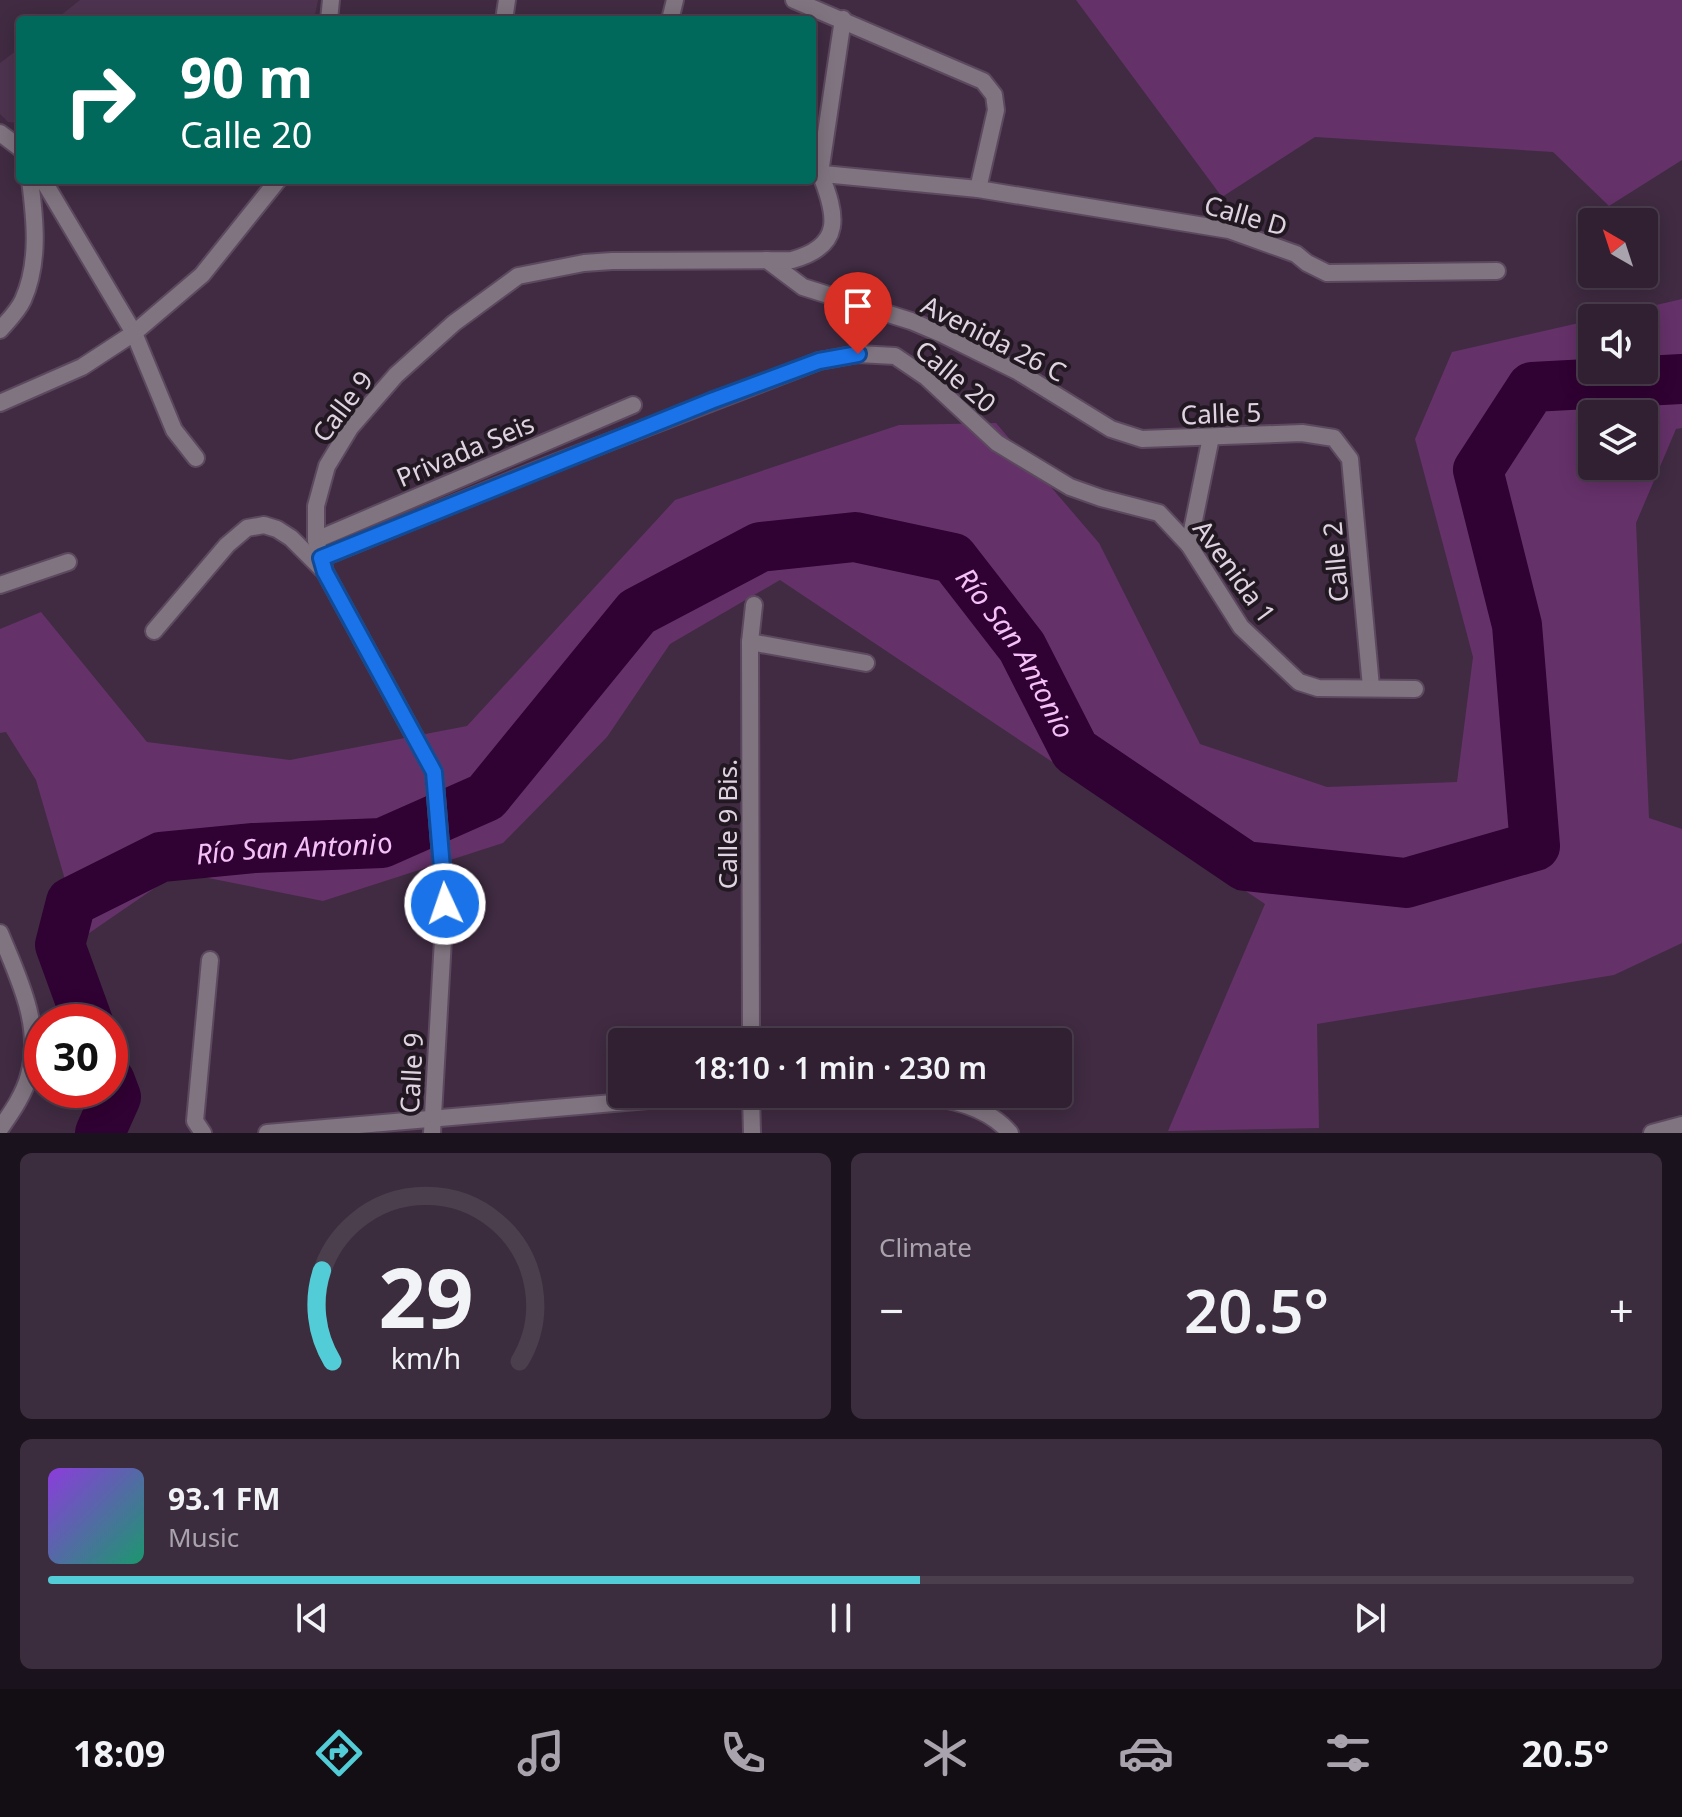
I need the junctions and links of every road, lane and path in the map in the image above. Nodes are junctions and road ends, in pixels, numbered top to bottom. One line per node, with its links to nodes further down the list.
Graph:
1 (794, 0): 2 (street)
2 (843, 19): 3 (street); 7 (street)
3 (816, 173): 7 (street, Calle D); 8 (street, Calle 9)
4 (31, 184): 10 (street)
5 (45, 184): 11 (street)
6 (275, 184): 11 (street)
7 (978, 189): 9 (street, Calle D)
8 (765, 259): 14 (street, Avenida 26 C); 19 (street, Calle 9)
9 (1497, 271)
10 (0, 330)
11 (134, 333): 12 (street); 17 (street)
12 (0, 403)
13 (633, 405): 19 (street, Privada Seis)
14 (1111, 429): 15 (street, Calle 5)
15 (1211, 437): 16 (street, Calle 5); 20 (street)
16 (1334, 438): 28 (street, Calle 2)
17 (196, 458)
18 (1101, 498): 20 (street, Avenida 1); 22 (street, Calle 20)
19 (316, 540): 22 (street, Calle 9)
20 (1189, 545): 28 (street, Avenida 1)
21 (68, 562): 23 (street)
22 (323, 565): 25 (street); 36 (street, Calle 9)
23 (0, 585)
24 (754, 605): 26 (street, Calle 9 Bis.)
25 (154, 631)
26 (750, 642): 27 (street); 32 (street, Calle 9 Bis.)
27 (866, 663)
28 (1371, 687): 29 (street, Avenida 1)
29 (1415, 689)
30 (0, 933): 38 (street)
31 (210, 960): 39 (street)
32 (751, 1028)
33 (608, 1106): 36 (street)
34 (751, 1108): 41 (street)
35 (972, 1108): 42 (street)
36 (432, 1125): 40 (street)
37 (1682, 1125): 43 (street)
38 (0, 1129)
39 (203, 1133)
40 (267, 1133)
41 (752, 1133)
42 (1010, 1133)
43 (1652, 1133)

